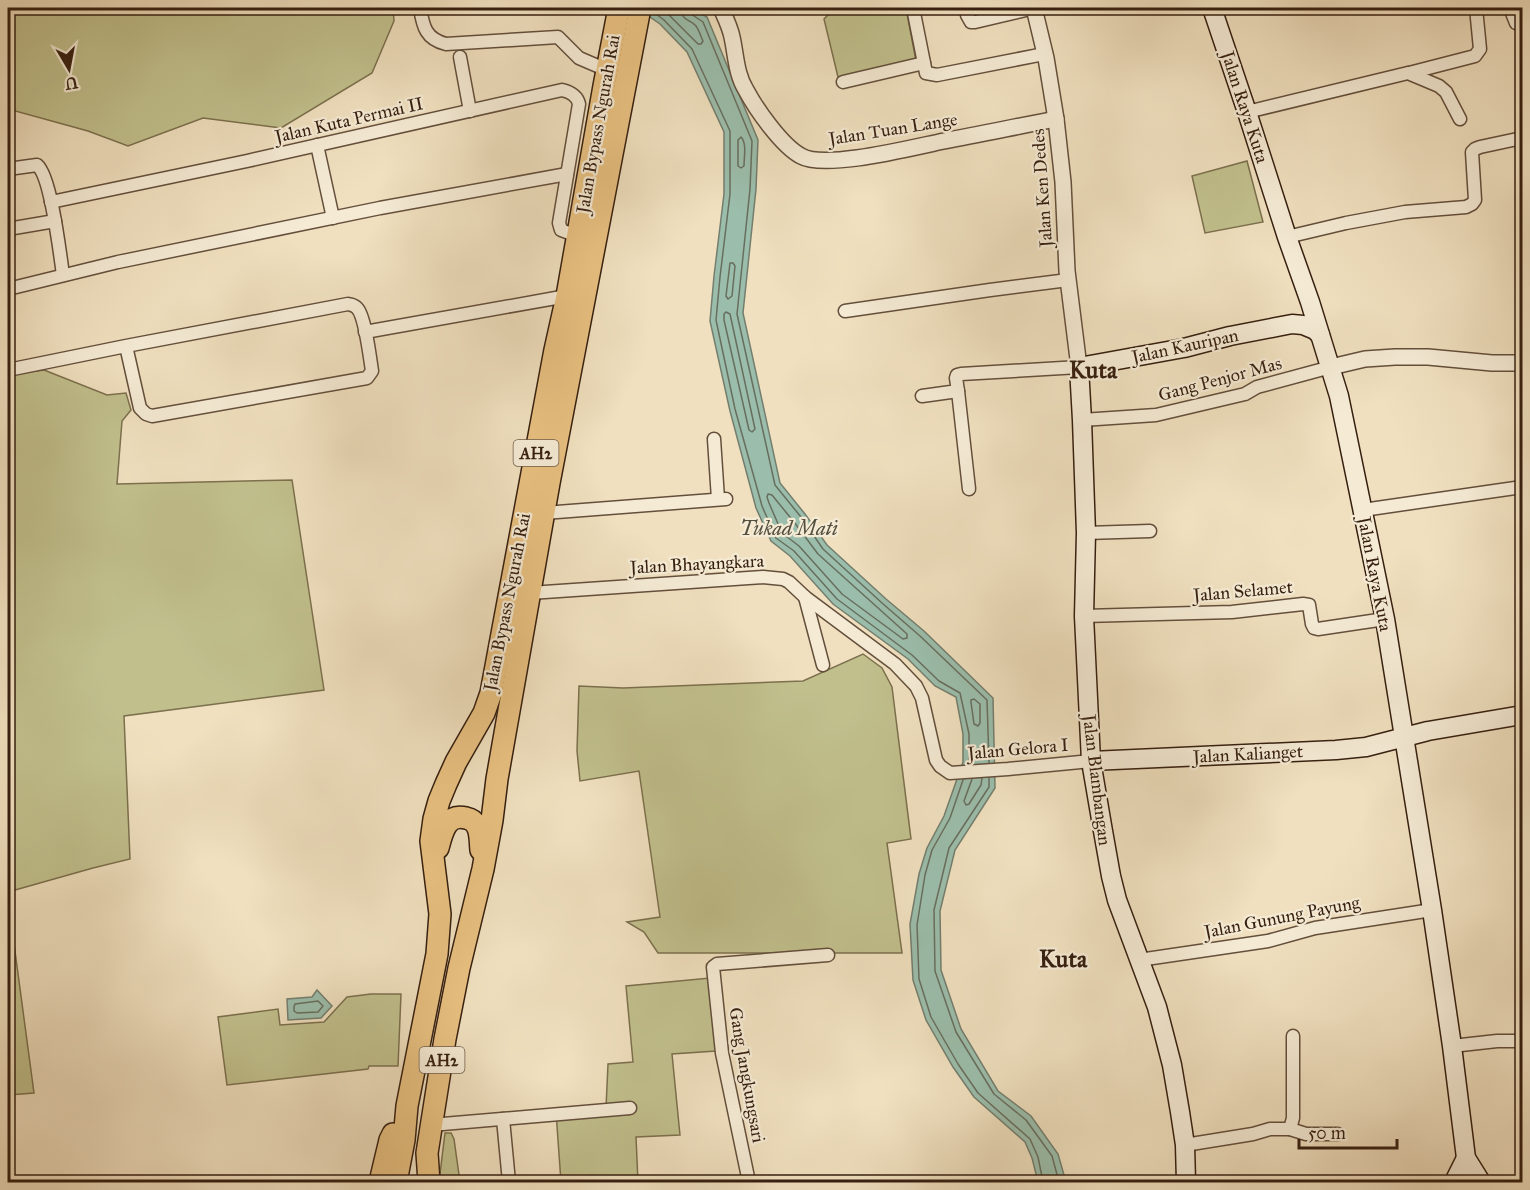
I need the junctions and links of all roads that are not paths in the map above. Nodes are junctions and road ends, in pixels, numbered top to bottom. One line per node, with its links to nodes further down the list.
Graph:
1 (420, 8): 15 (street)
2 (640, 8): 10 (highway, Jalan Bypass Ngurah Rai / AH2)
3 (721, 8): 20 (street, Jalan Tuan Lange)
4 (913, 8): 14 (street)
5 (966, 8): 6 (street)
6 (1034, 8): 12 (street, Jalan Ken Dedes)
7 (1212, 8): 19 (main road, Jalan Raya Kuta)
8 (1476, 8): 16 (street)
9 (1510, 8): 11 (street)
10 (624, 23): 15 (highway, Jalan Bypass Ngurah Rai / AH2); 53 (highway, Jalan Bypass Ngurah Rai / AH2)
11 (1522, 24)
12 (1044, 54): 14 (street); 20 (street, Jalan Ken Dedes)
13 (460, 57): 18 (street)
14 (924, 63): 17 (street)
15 (608, 70): 30 (highway, Jalan Bypass Ngurah Rai / AH2)
16 (1408, 73): 19 (street); 21 (street)
17 (843, 82)
18 (470, 111): 23 (street, Jalan Kuta Permai II); 25 (street, Jalan Kuta Permai II)
19 (1248, 112): 31 (main road, Jalan Raya Kuta)
20 (1056, 119): 33 (street, Jalan Ken Dedes)
21 (1460, 119)
22 (1522, 138): 31 (street)
23 (317, 145): 26 (street, Jalan Kuta Permai II); 27 (street)
24 (8, 169): 26 (street)
25 (567, 174): 27 (street); 30 (street, Jalan Kuta Permai II)
26 (51, 201): 28 (street)
27 (333, 219): 32 (street)
28 (55, 221): 29 (street); 32 (street)
29 (8, 229)
30 (577, 237): 35 (highway, Jalan Bypass Ngurah Rai / AH2)
31 (1287, 237): 36 (main road, Jalan Raya Kuta)
32 (63, 275): 34 (street)
33 (1068, 280): 37 (street); 43 (street, Jalan Ken Dedes)
34 (8, 289)
35 (567, 296): 39 (street); 65 (highway, Jalan Bypass Ngurah Rai / AH2)
36 (1310, 302): 38 (main road); 40 (main road, Jalan Raya Kuta)
37 (845, 311)
38 (1292, 324): 40 (main road); 43 (main road, Jalan Kauripan)
39 (365, 332): 41 (street); 41 (street)
40 (1320, 335): 44 (main road, Jalan Raya Kuta)
41 (126, 345): 45 (street)
42 (1522, 363): 44 (street)
43 (1079, 367): 46 (street); 48 (main road, Jalan Blambangan)
44 (1331, 367): 48 (street, Gang Penjor Mas); 52 (main road, Jalan Raya Kuta)
45 (8, 370)
46 (958, 391): 47 (street); 51 (street)
47 (922, 396)
48 (1082, 420): 55 (main road, Jalan Blambangan)
49 (714, 439): 53 (street)
50 (1522, 487): 52 (street)
51 (969, 489)
52 (1363, 510): 59 (main road, Jalan Raya Kuta)
53 (544, 513): 56 (highway, Jalan Bypass Ngurah Rai / AH2)
54 (1150, 531): 55 (street)
55 (1086, 533): 58 (main road, Jalan Blambangan)
56 (530, 593): 57 (street, Jalan Bhayangkara); 66 (highway, Jalan Bypass Ngurah Rai / AH2)
57 (805, 597): 60 (street, Jalan Bhayangkara); 61 (street)
58 (1084, 616): 59 (street, Jalan Selamet); 64 (main road, Jalan Blambangan)
59 (1384, 619): 63 (main road, Jalan Raya Kuta)
60 (879, 651): 64 (street, Jalan Gelora I)
61 (823, 665)
62 (1522, 715): 63 (main road, Jalan Kalianget)
63 (1404, 738): 64 (main road, Jalan Kalianget); 67 (main road, Jalan Raya Kuta)
64 (1091, 761): 69 (main road, Jalan Blambangan)
65 (434, 869): 66 (highway); 74 (highway, Jalan Bypass Ngurah Rai / AH2)
66 (483, 869): 76 (highway, Jalan Bypass Ngurah Rai / AH2)
67 (1432, 910): 69 (street, Jalan Gunung Payung); 72 (main road, Jalan Raya Kuta)
68 (828, 955): 87 (street, Gang Jangkungsari)
69 (1139, 960): 79 (main road, Jalan Blambangan)
70 (1293, 1036): 77 (street)
71 (1522, 1041): 72 (street)
72 (1452, 1046): 81 (main road, Jalan Raya Kuta)
73 (630, 1108): 75 (street)
74 (406, 1113): 82 (highway, Jalan Bypass Ngurah Rai); 83 (highway)
75 (503, 1119): 76 (street); 86 (street)
76 (431, 1125): 80 (highway, Jalan Bypass Ngurah Rai / AH2)
77 (1290, 1129): 78 (street); 79 (street)
78 (1338, 1134)
79 (1185, 1145): 88 (main road, Jalan Blambangan)
80 (427, 1153): 84 (highway); 85 (highway, Jalan Bypass Ngurah Rai)
81 (1466, 1158): 89 (main road); 90 (main road, Jalan Raya Kuta)
82 (380, 1182)
83 (396, 1182)
84 (414, 1182)
85 (429, 1182)
86 (509, 1182)
87 (748, 1182)
88 (1186, 1182)
89 (1454, 1182)
90 (1481, 1182)

